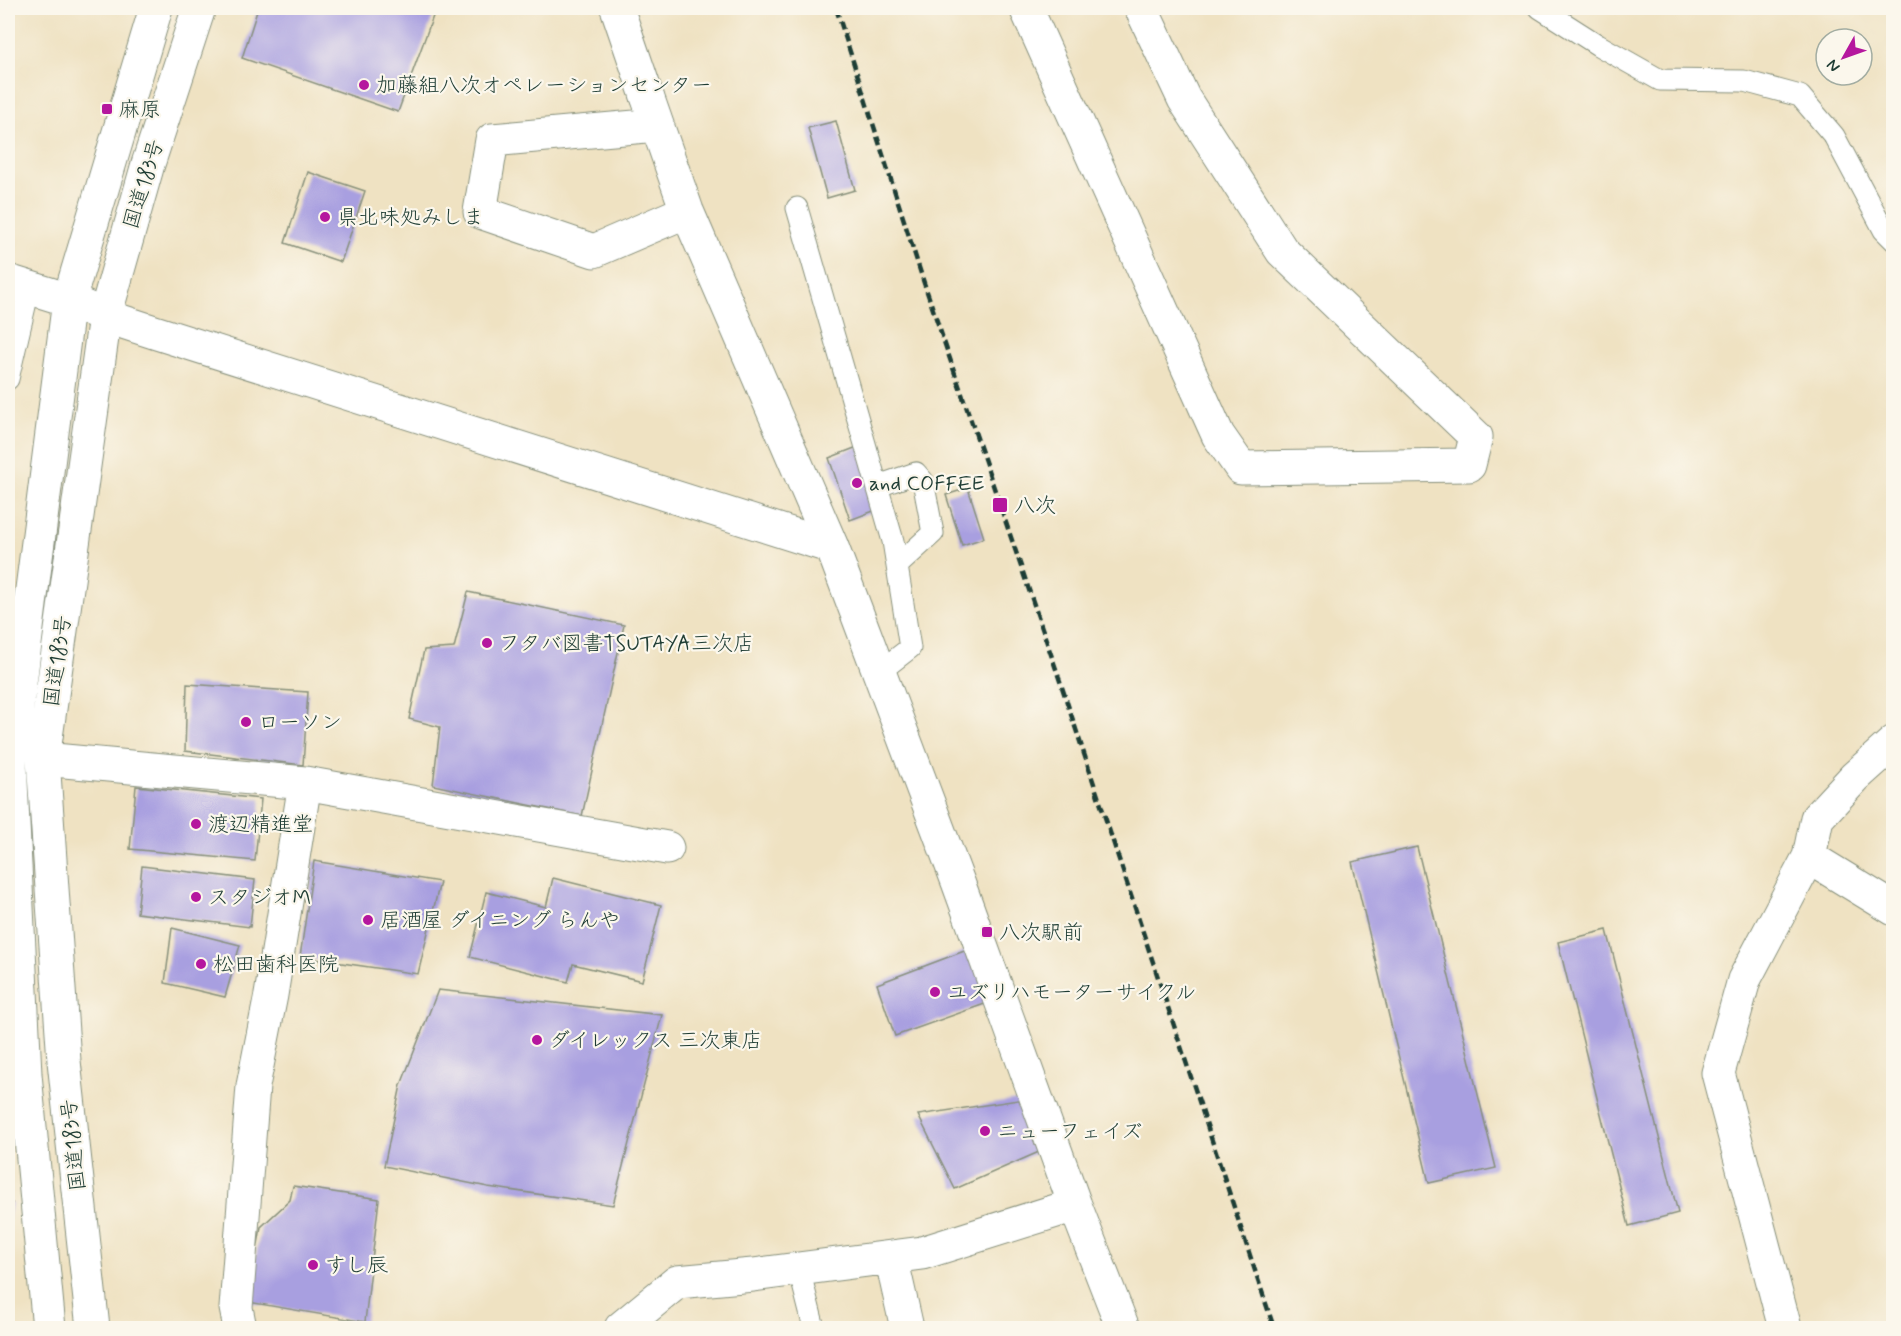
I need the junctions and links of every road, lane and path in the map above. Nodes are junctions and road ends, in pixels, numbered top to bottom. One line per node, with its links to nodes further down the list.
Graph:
1 (156, 8): 12 (main road, 国道183号)
2 (198, 8): 13 (main road, 国道183号)
3 (616, 8): 7 (main road)
4 (1026, 8): 5 (main road)
5 (1134, 8)
6 (1540, 8): 10 (lane)
7 (652, 110): 9 (main road); 9 (main road)
8 (797, 208): 15 (lane)
9 (687, 211): 16 (main road)
10 (1893, 240)
11 (18, 285): 12 (main road); 14 (lane)
12 (69, 300): 13 (main road); 28 (main road, 国道183号)
13 (105, 316): 16 (main road); 20 (main road, 国道183号)
14 (8, 379)
15 (878, 486): 17 (lane); 17 (lane)
16 (832, 547): 18 (main road)
17 (897, 566): 18 (lane)
18 (879, 672): 25 (main road)
19 (1893, 742): 23 (main road)
20 (43, 759): 21 (main road); 29 (main road, 国道183号)
21 (305, 783): 22 (main road); 30 (main road)
22 (667, 848)
23 (1809, 857): 24 (main road); 35 (main road)
24 (1893, 909)
25 (1075, 1205): 26 (main road); 34 (main road)
26 (891, 1257): 27 (main road); 33 (main road)
27 (799, 1269): 31 (main road); 32 (lane)
28 (49, 1329)
29 (93, 1329)
30 (240, 1329)
31 (621, 1329)
32 (814, 1329)
33 (907, 1329)
34 (1123, 1329)
35 (1785, 1329)

